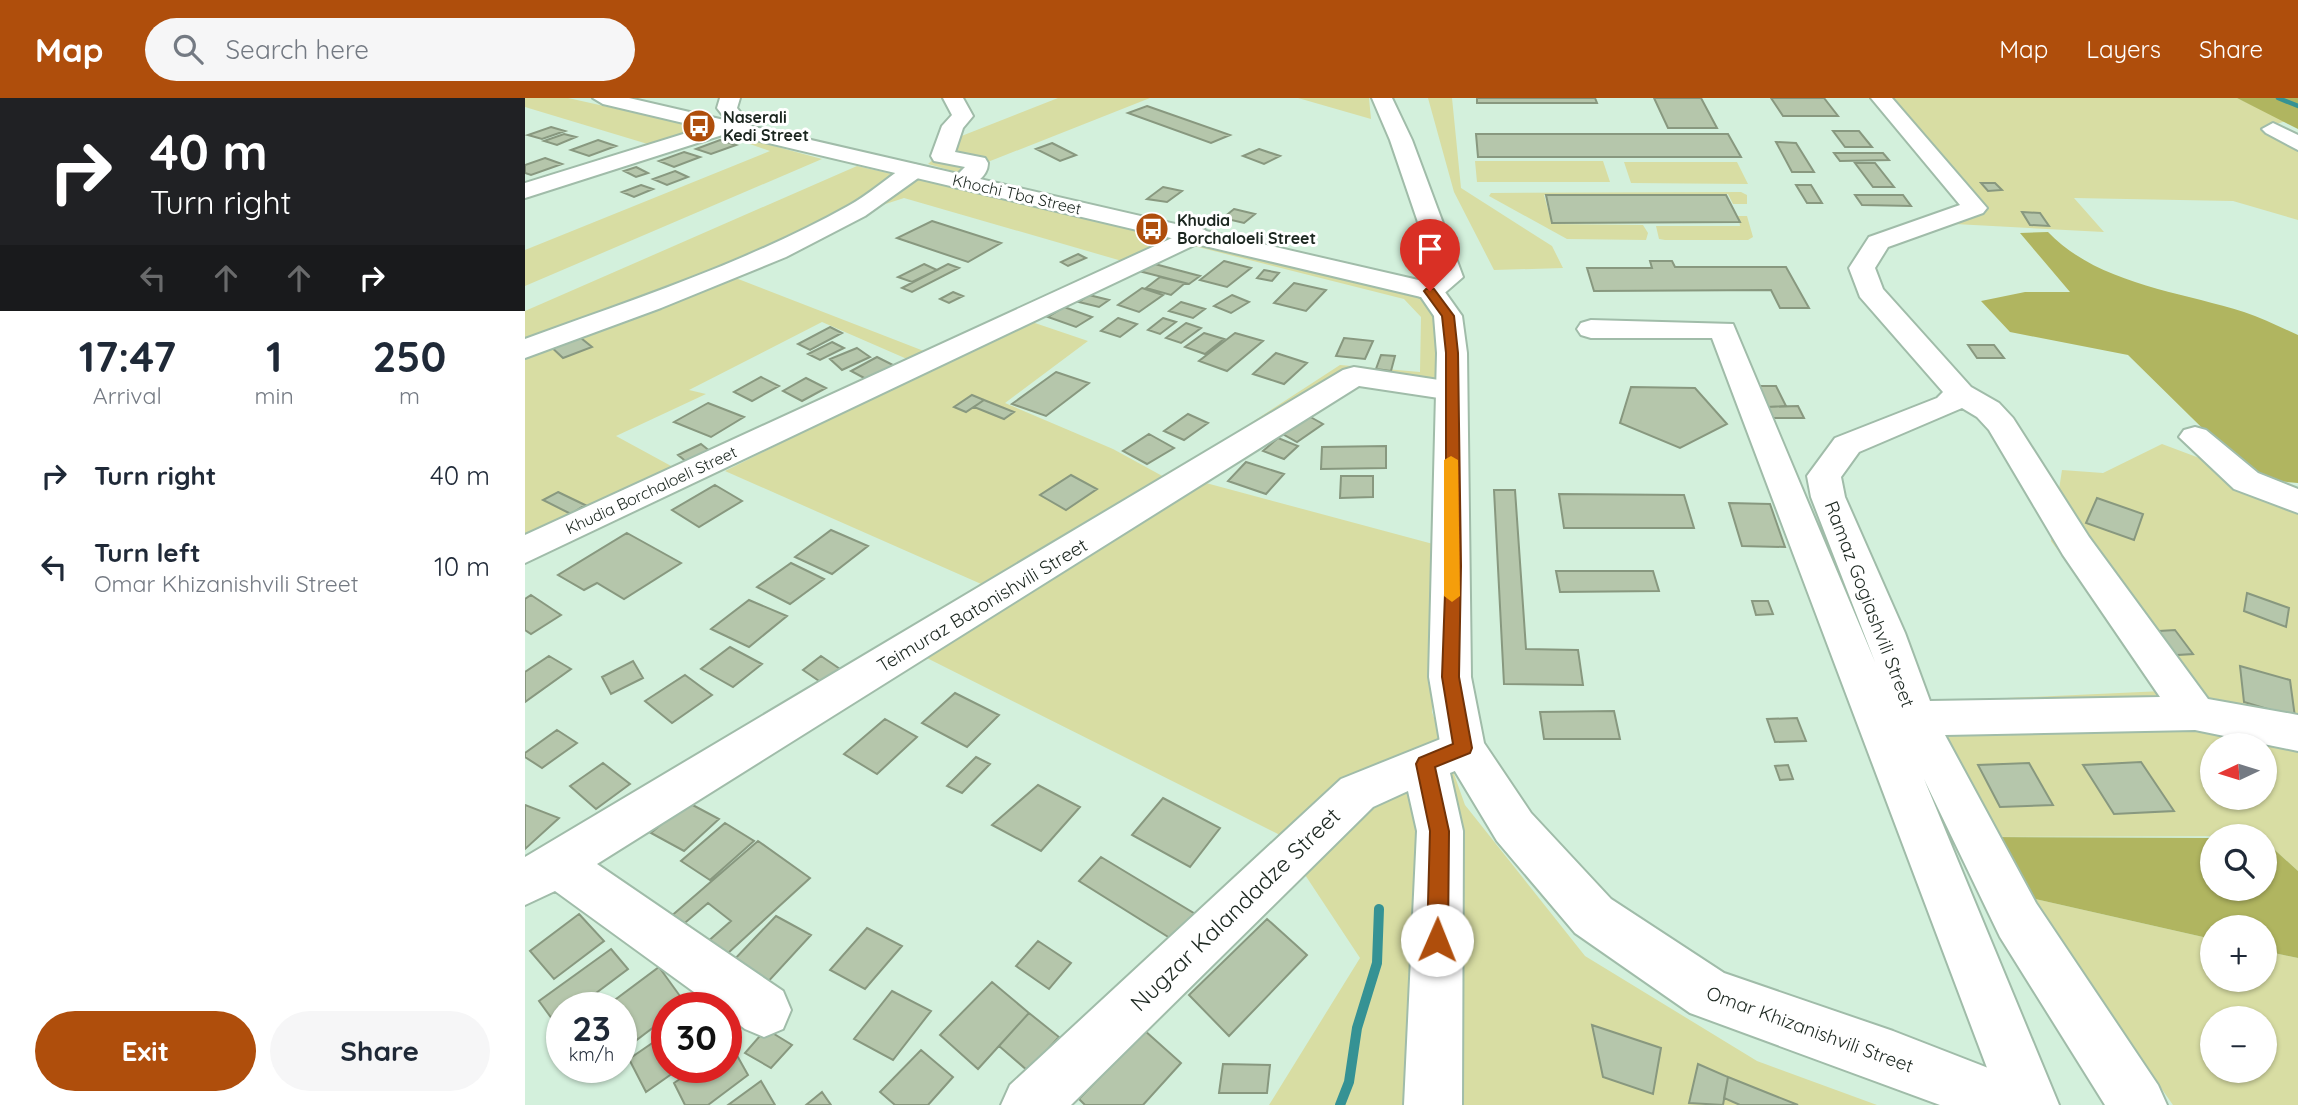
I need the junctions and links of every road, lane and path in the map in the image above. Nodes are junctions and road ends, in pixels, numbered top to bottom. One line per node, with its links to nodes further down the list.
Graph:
1 (603, 98): 6 (street, Khochi Tba Street)
2 (730, 98): 6 (street)
3 (953, 98): 10 (street)
4 (1382, 98): 13 (street)
5 (1881, 98): 17 (street)
6 (731, 126): 9 (street, Khochi Tba Street); 11 (street)
7 (2273, 129): 8 (street)
8 (2298, 144)
9 (913, 171): 10 (street, Khochi Tba Street); 15 (street)
10 (963, 182): 12 (street, Khochi Tba Street)
11 (525, 191)
12 (1196, 234): 13 (street, Khochi Tba Street); 20 (street, Khudia Borchaloeli Street)
13 (1430, 291): 16 (street, Omar Khizanishvili Street)
14 (1591, 329): 30 (street)
15 (525, 349)
16 (1452, 391): 24 (street, Omar Khizanishvili Street); 25 (street, Teimuraz Batonishvili Street)
17 (1959, 393): 21 (street); 22 (street, Ramaz Gogiashvili Street)
18 (2195, 437): 19 (street)
19 (2298, 502)
20 (525, 550)
21 (2195, 713): 22 (street); 23 (street)
22 (1915, 718): 31 (street, Ramaz Gogiashvili Street)
23 (2298, 733)
24 (1444, 756): 27 (street, Nugzar Kalandadze Street); 28 (street); 29 (street, Omar Khizanishvili Street)
25 (541, 874): 26 (street)
26 (764, 1010)
27 (1030, 1105)
28 (1433, 1105)
29 (2012, 1105)
30 (2031, 1105)
31 (2138, 1105)

